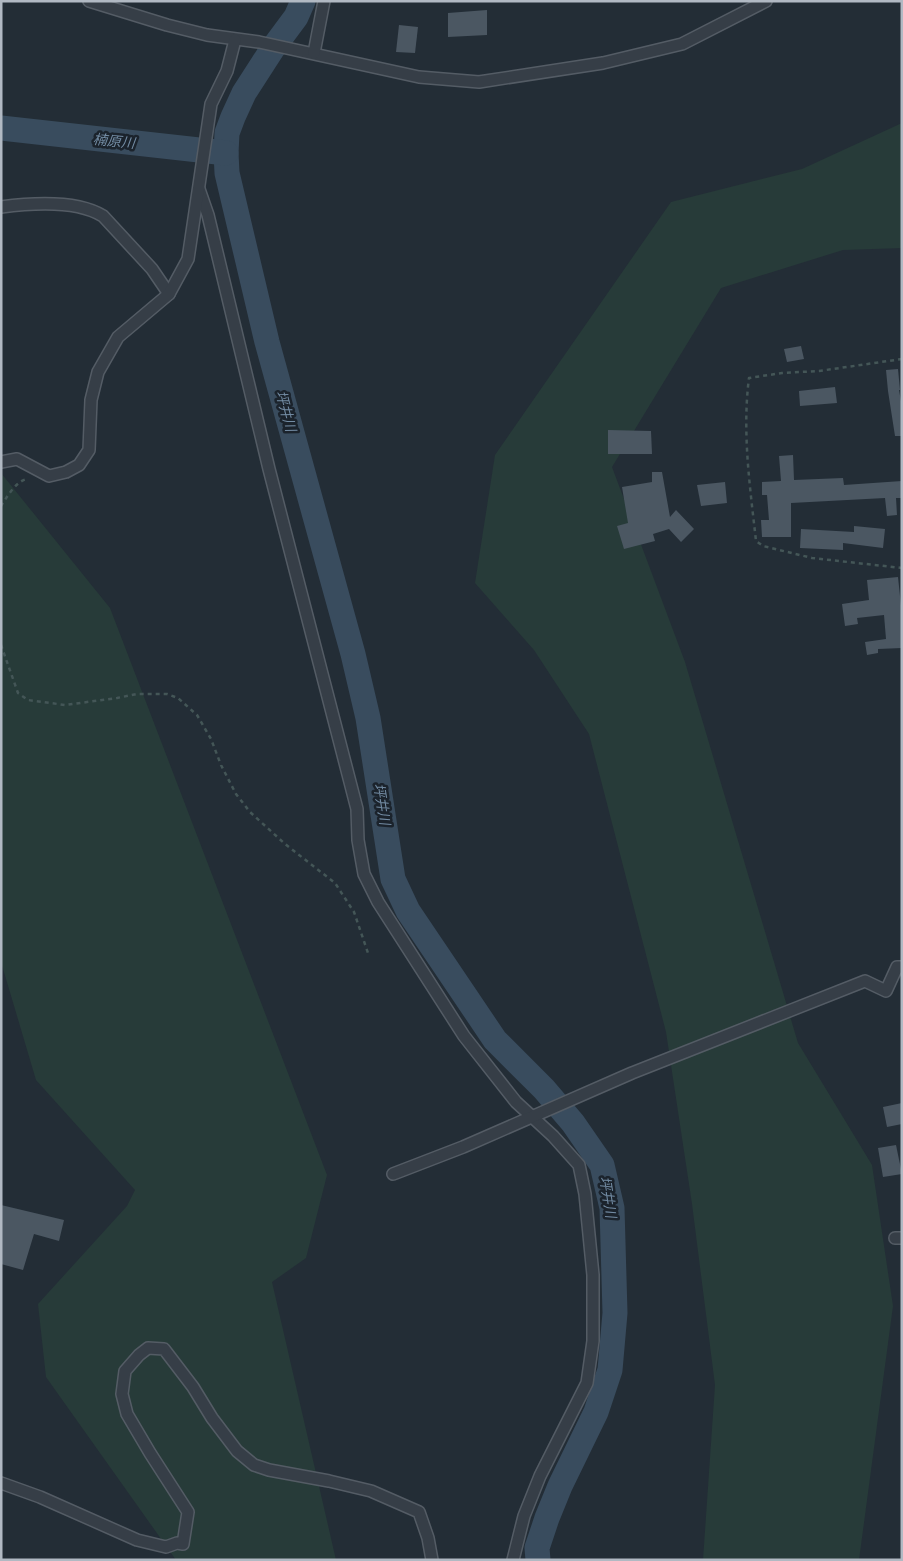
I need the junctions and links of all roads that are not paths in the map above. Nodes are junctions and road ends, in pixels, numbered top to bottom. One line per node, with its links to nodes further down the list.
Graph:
1 (89, 1): 4 (street)
2 (324, 1): 5 (street)
3 (766, 1): 5 (street)
4 (235, 40): 5 (street); 6 (street)
5 (314, 53)
6 (199, 189): 8 (street); 11 (street)
7 (1, 207): 8 (street)
8 (169, 294): 9 (street)
9 (1, 462)
10 (902, 967): 11 (street)
11 (532, 1117): 12 (street); 15 (street)
12 (392, 1174)
13 (1, 1483): 14 (street)
14 (432, 1560)
15 (513, 1560)

